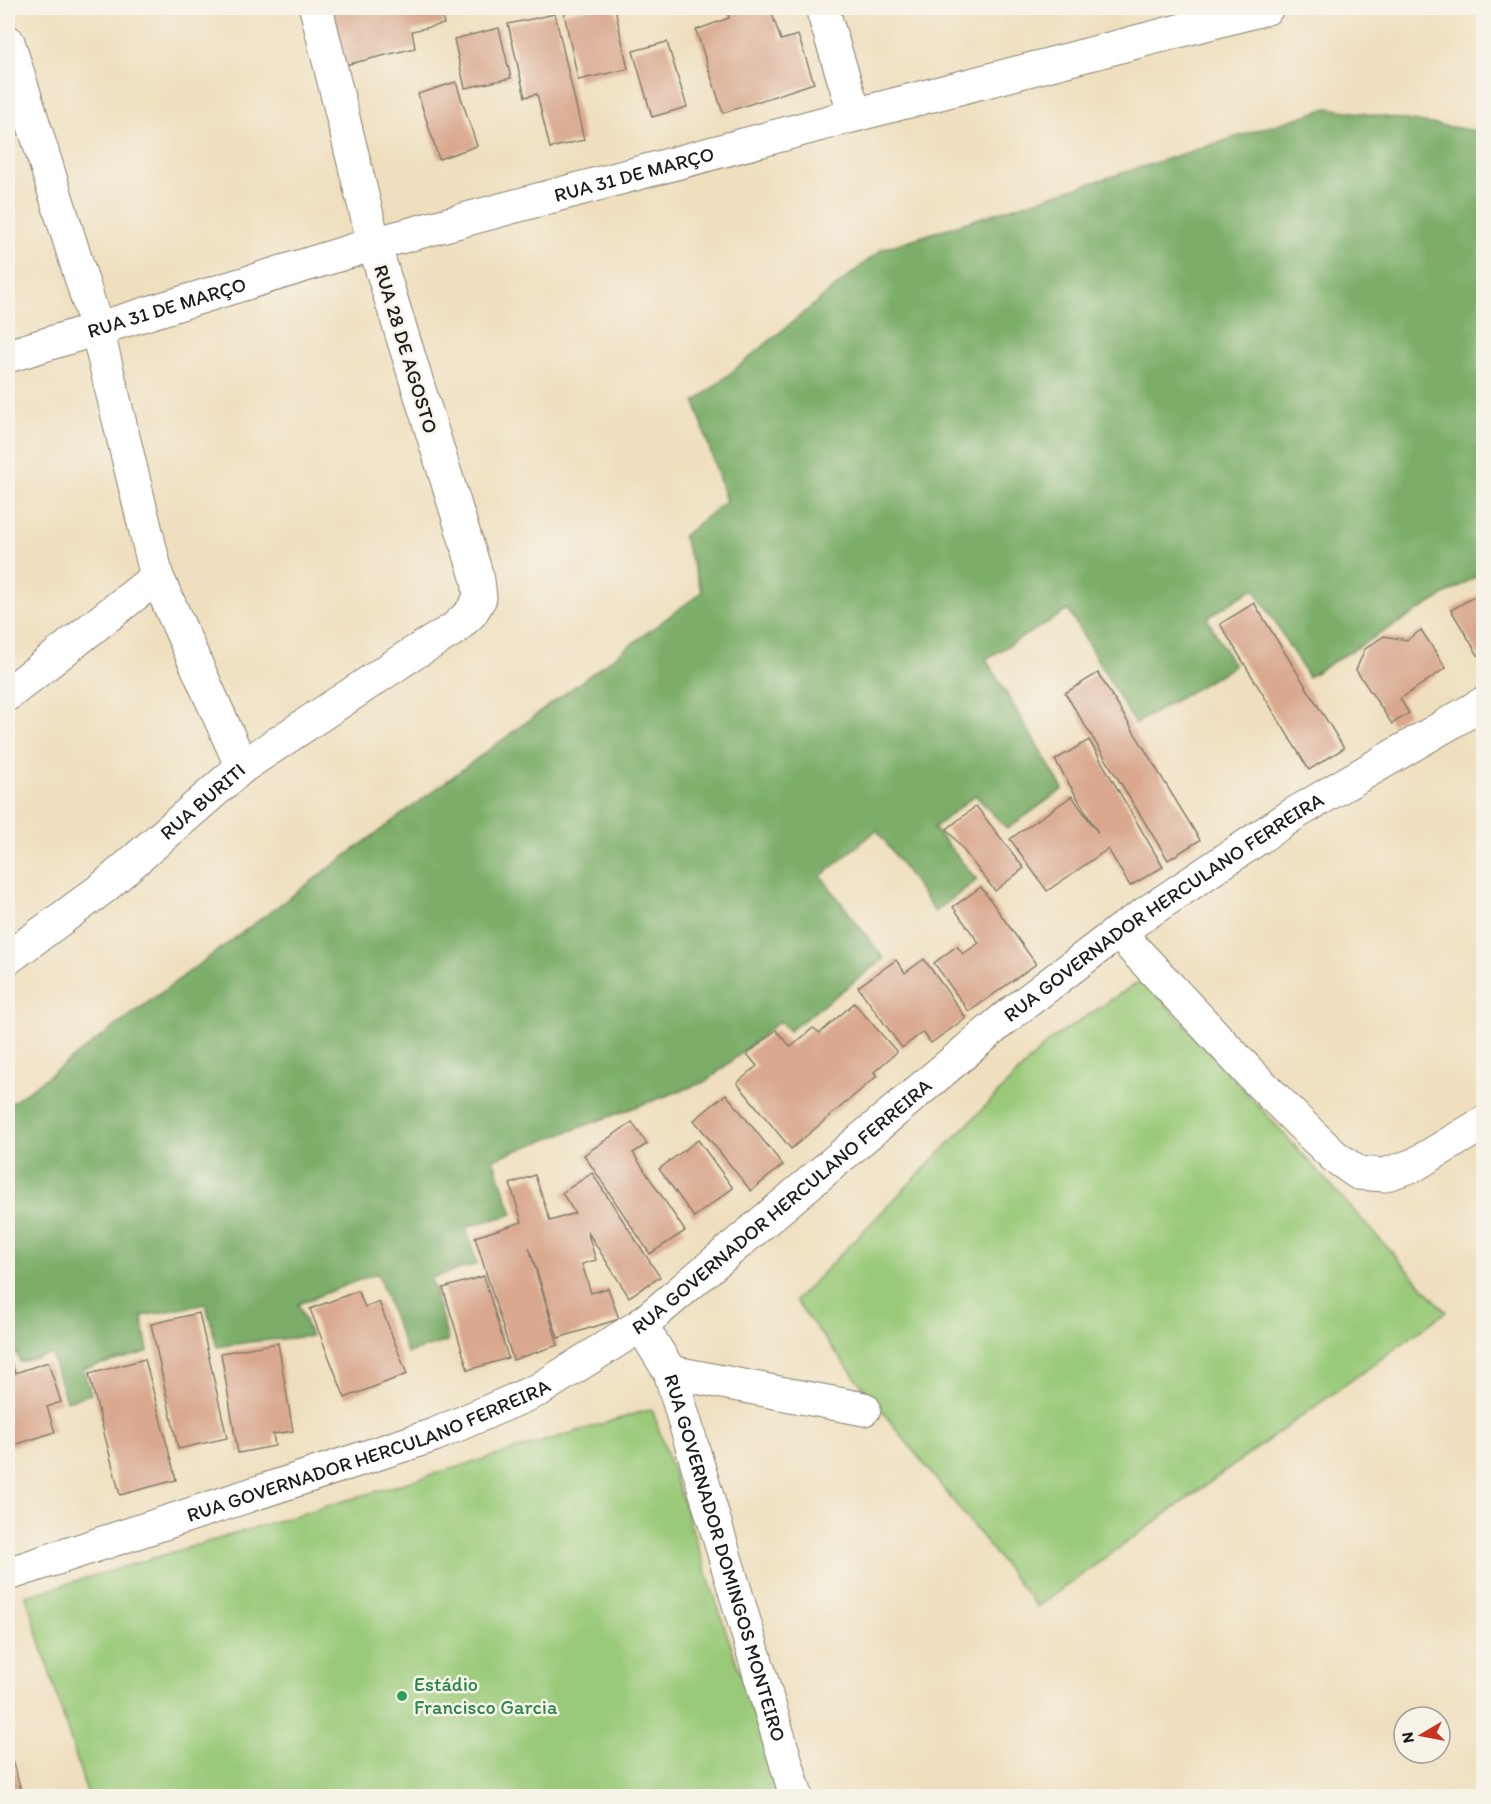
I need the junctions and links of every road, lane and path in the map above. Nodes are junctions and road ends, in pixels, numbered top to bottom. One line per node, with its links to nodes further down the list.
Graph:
1 (316, 8): 6 (street, RUA 28 DE AGOSTO)
2 (822, 8): 5 (street)
3 (1267, 8): 5 (street, RUA 31 DE MARÇO)
4 (8, 42): 7 (street)
5 (855, 115): 6 (street, RUA 31 DE MARÇO)
6 (374, 244): 7 (street, RUA 31 DE MARÇO); 10 (street, RUA 28 DE AGOSTO)
7 (97, 328): 8 (street, RUA 31 DE MARÇO); 9 (street)
8 (8, 356)
9 (157, 577): 11 (street); 13 (street)
10 (409, 656): 13 (street, RUA BURITI)
11 (8, 694)
12 (1484, 703): 14 (street, RUA GOVERNADOR HERCULANO FERREIRA)
13 (242, 767): 15 (street, RUA BURITI)
14 (1118, 932): 16 (street); 17 (street, RUA GOVERNADOR HERCULANO FERREIRA)
15 (8, 958)
16 (1484, 1123)
17 (641, 1325): 18 (street, RUA GOVERNADOR DOMINGOS MONTEIRO); 20 (street, RUA GOVERNADOR HERCULANO FERREIRA)
18 (670, 1372): 19 (street); 21 (street, RUA GOVERNADOR DOMINGOS MONTEIRO)
19 (864, 1409)
20 (8, 1574)
21 (796, 1797)

